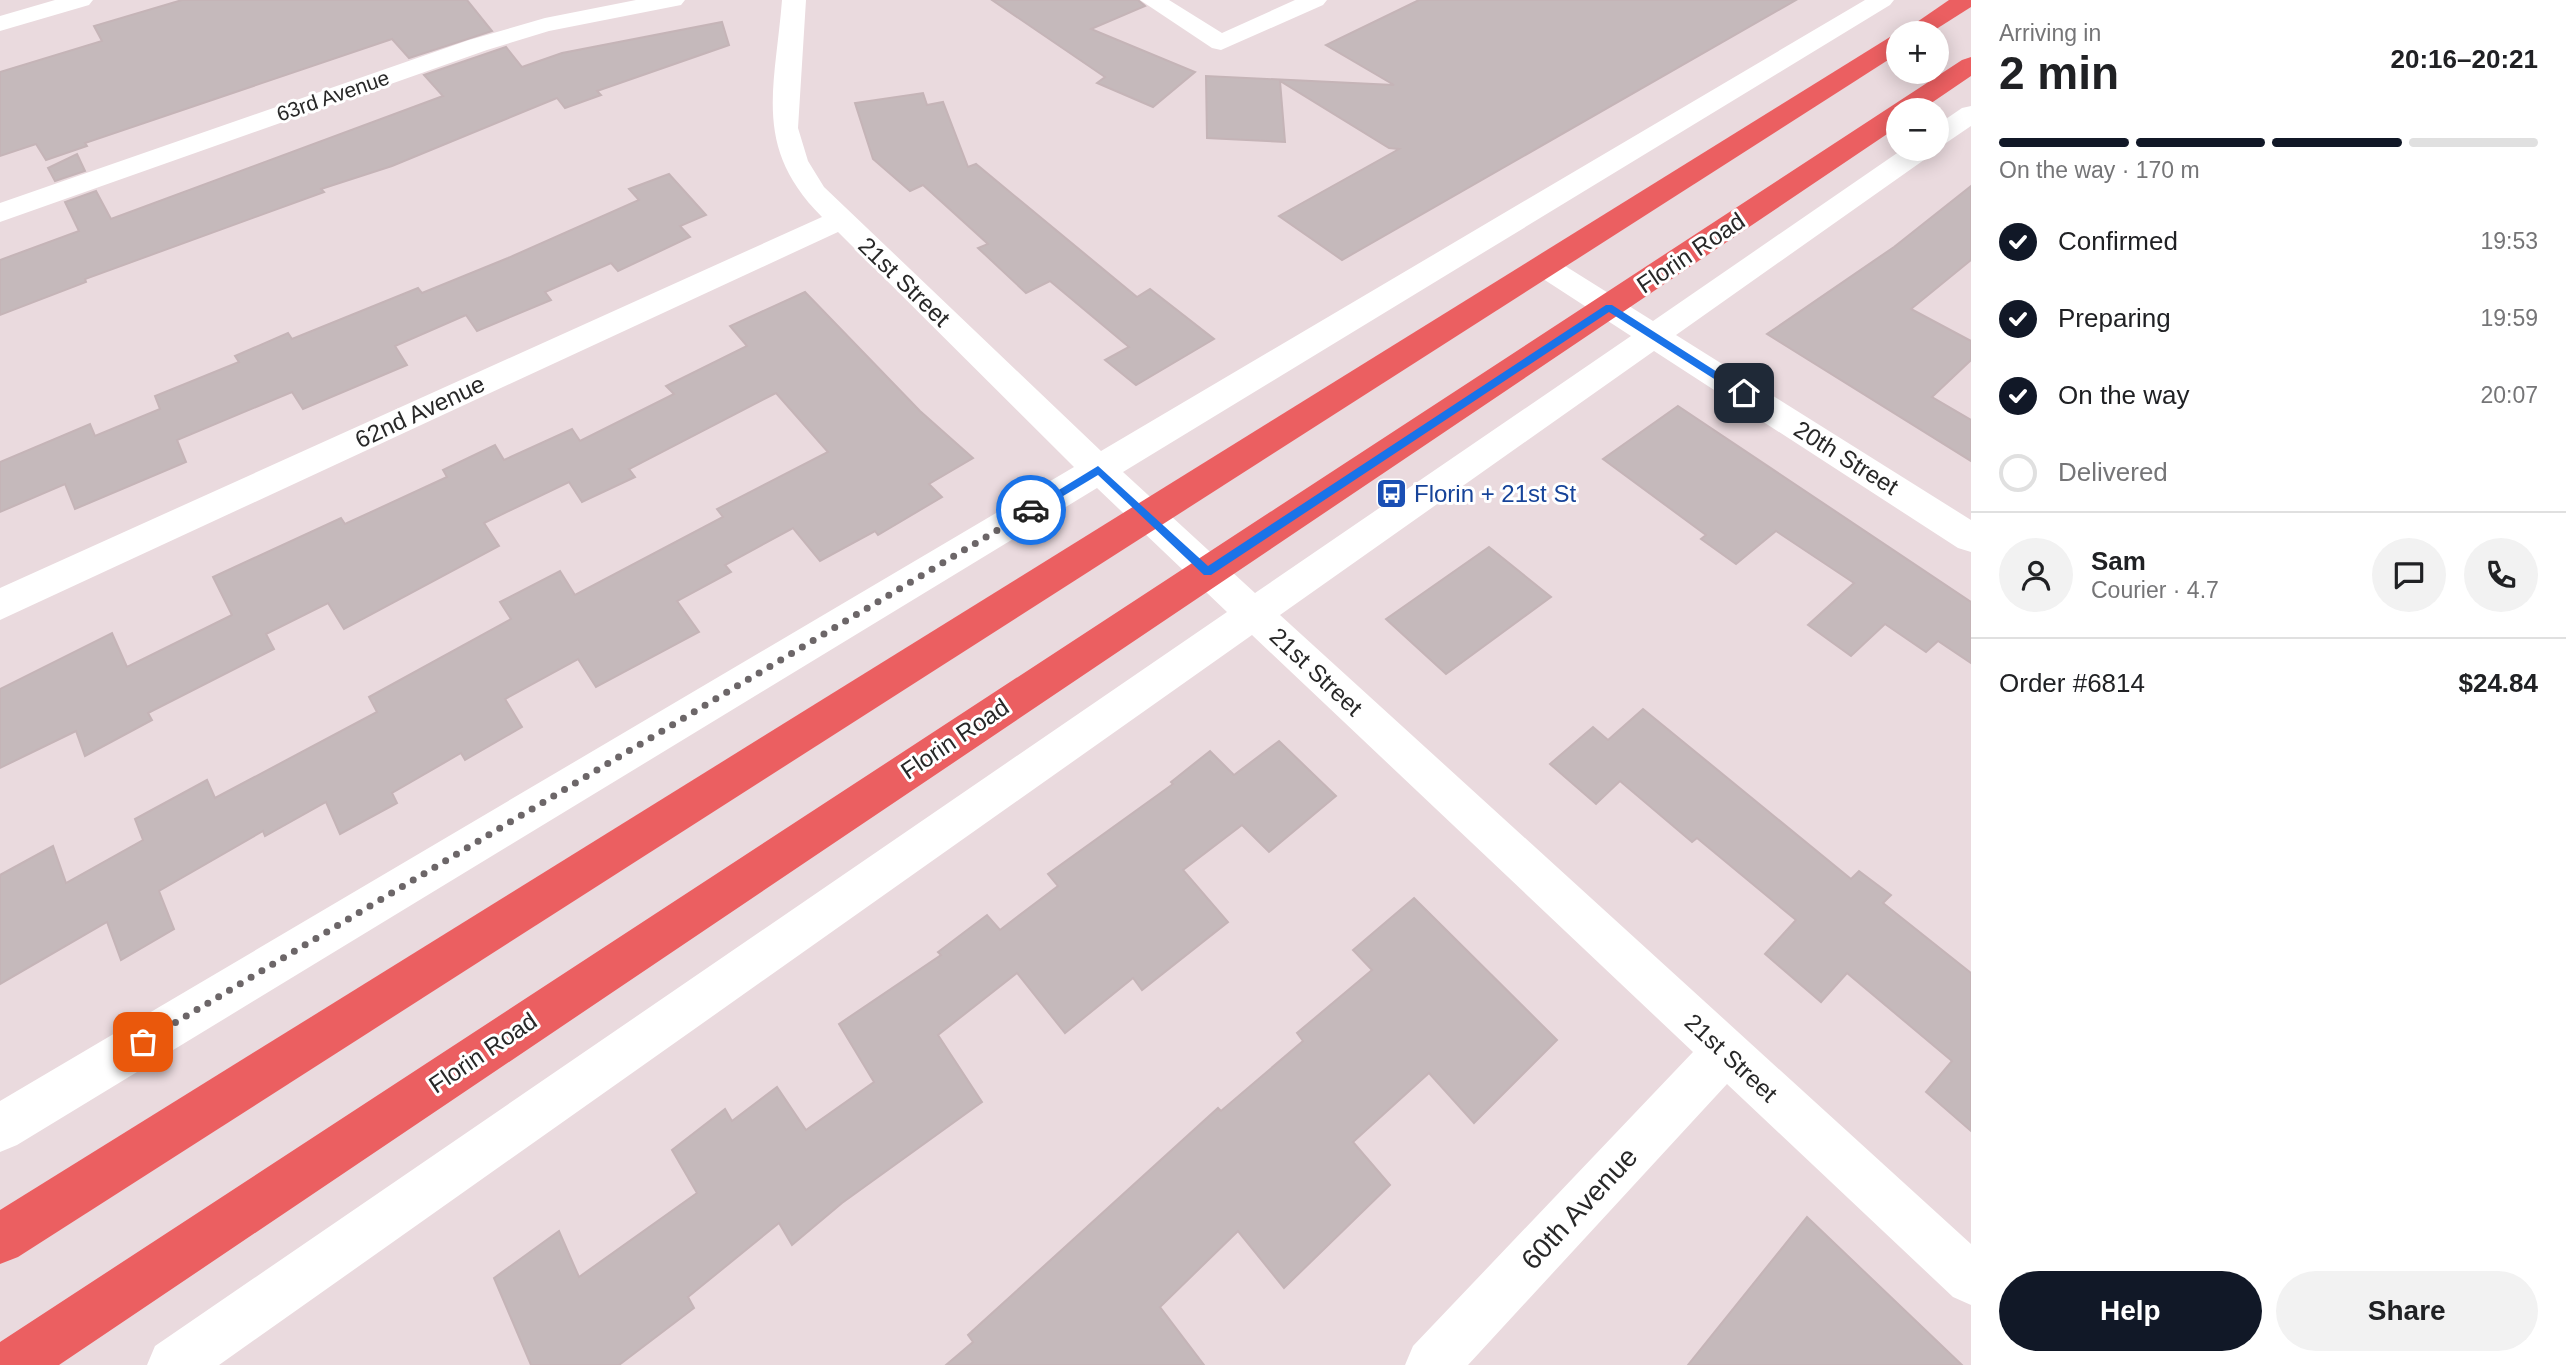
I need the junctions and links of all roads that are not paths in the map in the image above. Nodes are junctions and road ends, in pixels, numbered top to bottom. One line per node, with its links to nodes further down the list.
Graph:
1 (81, 0): 9 (street)
2 (673, 0): 17 (street, 63rd Avenue)
3 (794, 0): 18 (street, 21st Street)
4 (1152, 0): 5 (street)
5 (1315, 0)
6 (1882, 0): 22 (street)
7 (1966, 0): 8 (main road)
8 (1932, 21)
9 (0, 24)
10 (1886, 50): 19 (main road)
11 (1971, 65): 12 (main road)
12 (1922, 98)
13 (1971, 114): 15 (street)
14 (1886, 123): 20 (main road, Florin Road)
15 (1949, 129)
16 (1904, 161): 21 (street, Florin Road)
17 (0, 214)
18 (840, 220): 22 (street, 21st Street); 26 (street, 62nd Avenue)
19 (1544, 266): 20 (street, 20th Street); 23 (main road)
20 (1609, 307): 21 (street, 20th Street); 25 (main road, Florin Road)
21 (1653, 335): 24 (street, 20th Street); 27 (street, Florin Road)
22 (1098, 470): 23 (street, 21st Street); 29 (street)
23 (1150, 516): 25 (street, 21st Street); 30 (main road)
24 (1971, 538)
25 (1208, 572): 27 (street, 21st Street); 32 (main road, Florin Road)
26 (0, 605)
27 (1254, 615): 28 (street, 21st Street); 33 (street, Florin Road)
28 (1725, 1052): 31 (street, 21st Street); 34 (street, 60th Avenue)
29 (0, 1128)
30 (0, 1239)
31 (1971, 1279)
32 (12, 1365)
33 (174, 1365)
34 (1432, 1365)

